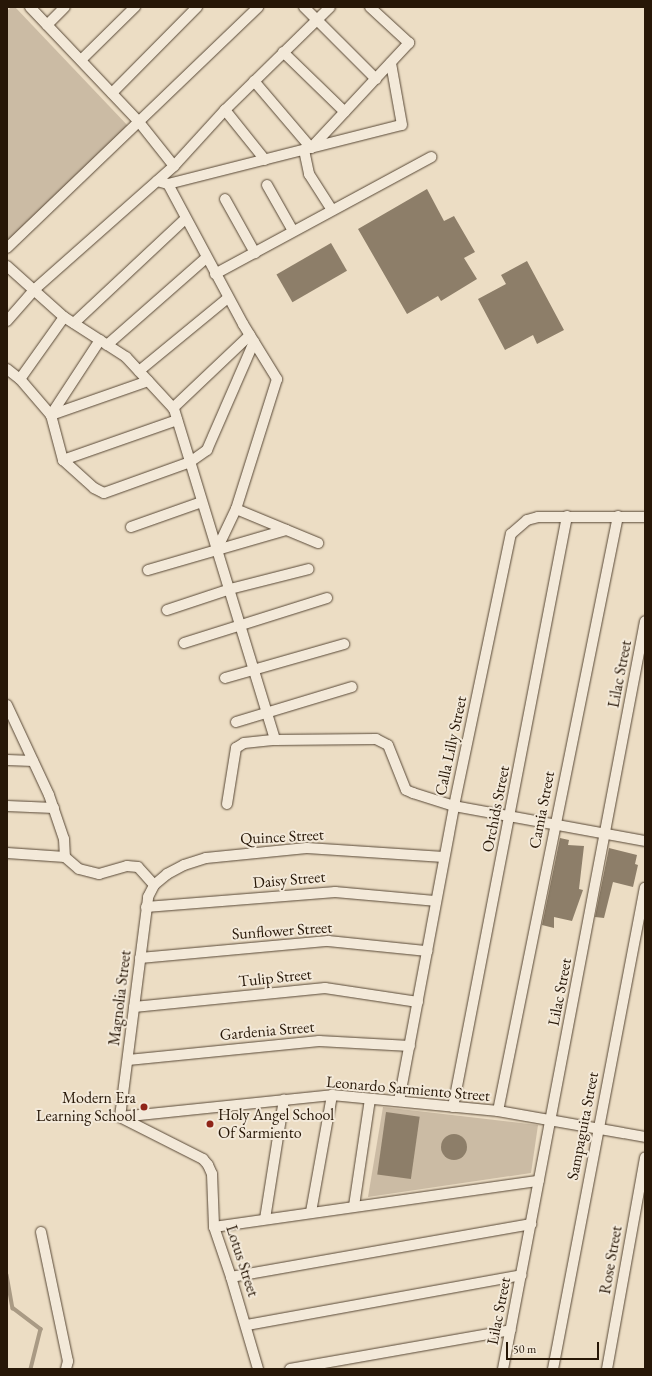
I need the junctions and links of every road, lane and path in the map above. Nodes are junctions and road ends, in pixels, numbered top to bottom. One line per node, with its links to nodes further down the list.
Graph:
1 (30, 7): 10 (street)
2 (65, 7): 10 (street)
3 (135, 7): 12 (street)
4 (196, 7): 16 (street)
5 (258, 7): 19 (street)
6 (304, 7): 9 (street)
7 (330, 7): 9 (street)
8 (370, 7): 13 (street)
9 (316, 20): 11 (street); 14 (street)
10 (47, 25): 12 (street)
11 (283, 52): 15 (street); 18 (street)
12 (81, 60): 16 (street)
13 (390, 63): 14 (street); 20 (street)
14 (376, 79): 18 (street)
15 (254, 81): 17 (street); 20 (street)
16 (112, 93): 19 (street)
17 (224, 110): 22 (street); 23 (street)
18 (345, 112): 20 (street)
19 (139, 122): 23 (street); 31 (street)
20 (308, 149): 22 (street); 28 (street)
21 (431, 157): 28 (street)
22 (265, 160): 25 (street)
23 (174, 166): 24 (street)
24 (157, 181): 25 (street); 36 (street)
25 (168, 184): 29 (street)
26 (267, 185): 30 (street)
27 (225, 199): 32 (street)
28 (332, 210): 30 (street)
29 (185, 219): 33 (street); 40 (street)
30 (293, 231): 32 (street)
31 (7, 248)
32 (255, 253): 35 (street)
33 (206, 258): 35 (street); 42 (street)
34 (7, 266): 36 (street)
35 (215, 274): 37 (street)
36 (35, 289): 38 (street); 39 (street)
37 (228, 298): 41 (street); 44 (street)
38 (64, 317): 40 (street); 45 (street)
39 (7, 321)
40 (74, 323): 42 (street)
41 (252, 338): 47 (street); 51 (street); 53 (street)
42 (103, 343): 44 (street); 48 (street)
43 (7, 369): 45 (street)
44 (139, 371): 46 (street)
45 (20, 379): 48 (street)
46 (148, 381): 47 (street); 48 (street)
47 (173, 408): 49 (street)
48 (51, 415): 50 (street)
49 (177, 420): 50 (street); 51 (street)
50 (63, 460): 51 (street)
51 (190, 462): 52 (street)
52 (202, 502): 57 (street); 60 (street)
53 (236, 509): 58 (street); 60 (street)
54 (567, 516): 55 (street, Calla Lilly Street); 82 (street, Calla Lilly Street); 84 (street, Orchids Street)
55 (618, 516): 56 (street, Calla Lilly Street); 85 (street, Camia Street)
56 (645, 517)
57 (131, 527)
58 (286, 530): 59 (street); 60 (street)
59 (318, 543)
60 (217, 549): 62 (street); 63 (street)
61 (309, 568): 63 (street)
62 (148, 570)
63 (230, 589): 65 (street); 67 (street)
64 (327, 598): 67 (street)
65 (167, 610)
66 (645, 621): 86 (street, Lilac Street)
67 (240, 625): 68 (street); 70 (street)
68 (184, 643)
69 (344, 644): 70 (street)
70 (254, 670): 71 (street); 74 (street)
71 (225, 678)
72 (352, 687): 74 (street)
73 (7, 705): 75 (street)
74 (267, 713): 76 (street); 77 (street)
75 (9, 715): 79 (street)
76 (236, 722)
77 (275, 740): 80 (street); 82 (street)
78 (7, 760): 79 (street)
79 (33, 760): 83 (street)
80 (227, 804)
81 (7, 806): 83 (street)
82 (454, 806): 84 (street); 90 (street, Calla Lilly Street)
83 (54, 808): 89 (street)
84 (510, 816): 85 (street); 105 (street, Orchids Street)
85 (554, 824): 86 (street); 106 (street, Camia Street)
86 (605, 834): 87 (street); 108 (street, Lilac Street)
87 (645, 841)
88 (7, 853): 89 (street)
89 (65, 857): 91 (street)
90 (444, 857): 91 (street, Quince Street); 93 (street, Calla Lilly Street)
91 (154, 885): 94 (street, Magnolia Street)
92 (645, 888): 109 (street, Sampaguita Street)
93 (435, 901): 94 (street, Daisy Street); 95 (street, Calla Lilly Street)
94 (146, 908): 96 (street, Magnolia Street)
95 (426, 951): 96 (street, Sunflower Street); 97 (street, Calla Lilly Street)
96 (140, 958): 98 (street, Magnolia Street)
97 (418, 1002): 98 (street, Tulip Street); 99 (street, Calla Lilly Street)
98 (134, 1007): 100 (street, Magnolia Street)
99 (410, 1046): 100 (street, Gardenia Street); 104 (street, Calla Lilly Street)
100 (128, 1060): 107 (street, Magnolia Street)
101 (332, 1095): 102 (street, Leonardo Sarmiento Street); 103 (street, Leonardo Sarmiento Street); 114 (street)
102 (284, 1099): 107 (street, Leonardo Sarmiento Street); 115 (street)
103 (370, 1099): 104 (street, Leonardo Sarmiento Street); 113 (street)
104 (399, 1101): 105 (street, Leonardo Sarmiento Street)
105 (453, 1107): 106 (street, Leonardo Sarmiento Street)
106 (498, 1111): 108 (street, Leonardo Sarmiento Street)
107 (120, 1117): 117 (street, Lotus Street)
108 (551, 1119): 109 (street, Leonardo Sarmiento Street); 112 (street, Lilac Street)
109 (598, 1127): 110 (street, Leonardo Sarmiento Street); 127 (street, Sampaguita Street)
110 (645, 1137)
111 (645, 1157): 128 (street, Rose Street)
112 (539, 1181): 113 (street); 116 (street, Lilac Street)
113 (354, 1206): 114 (street)
114 (310, 1212): 115 (street)
115 (265, 1219): 117 (street)
116 (531, 1224): 119 (street, Lilac Street); 120 (street)
117 (214, 1227): 120 (street, Lotus Street)
118 (41, 1232): 123 (street)
119 (521, 1275): 121 (street); 122 (street, Lilac Street)
120 (232, 1277): 121 (street, Lotus Street)
121 (247, 1326): 124 (street, Lotus Street)
122 (511, 1330): 125 (street); 126 (street, Lilac Street)
123 (66, 1369)
124 (258, 1369)
125 (290, 1369)
126 (504, 1369)
127 (553, 1369)
128 (606, 1369)

